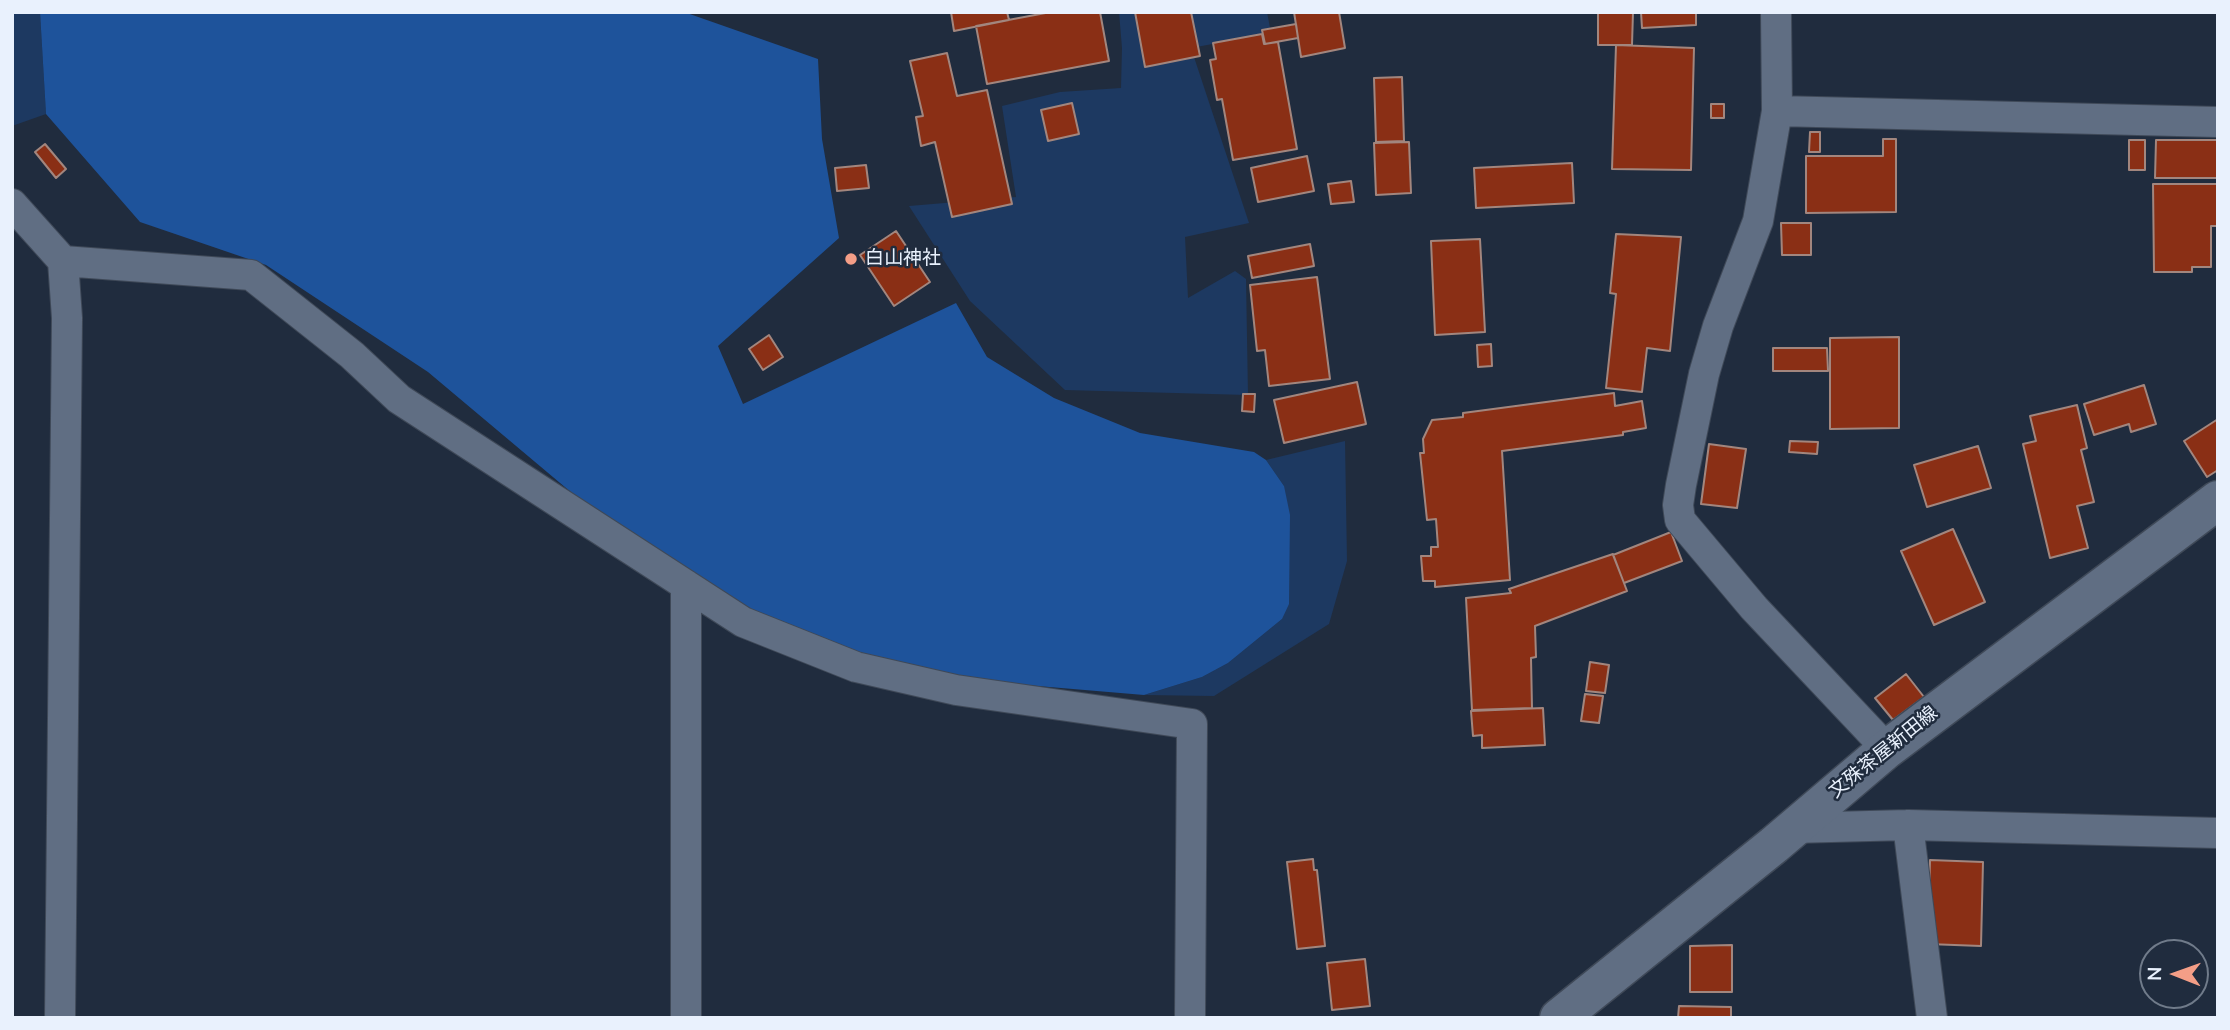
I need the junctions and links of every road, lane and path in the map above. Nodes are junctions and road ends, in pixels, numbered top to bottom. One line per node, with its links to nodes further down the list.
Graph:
1 (1776, 12): 2 (street)
2 (1777, 111): 3 (street); 8 (street)
3 (2218, 122)
4 (12, 204): 5 (street)
5 (63, 261): 7 (street); 12 (street)
6 (2208, 514): 8 (main road, 文殊茶屋新田線)
7 (686, 585): 13 (street); 14 (street)
8 (1887, 749): 10 (main road, 文殊茶屋新田線)
9 (1908, 825): 10 (street); 11 (street); 16 (street)
10 (1793, 828): 15 (main road, 文殊茶屋新田線)
11 (2218, 833)
12 (60, 1018)
13 (686, 1018)
14 (1190, 1018)
15 (1559, 1018)
16 (1932, 1018)

